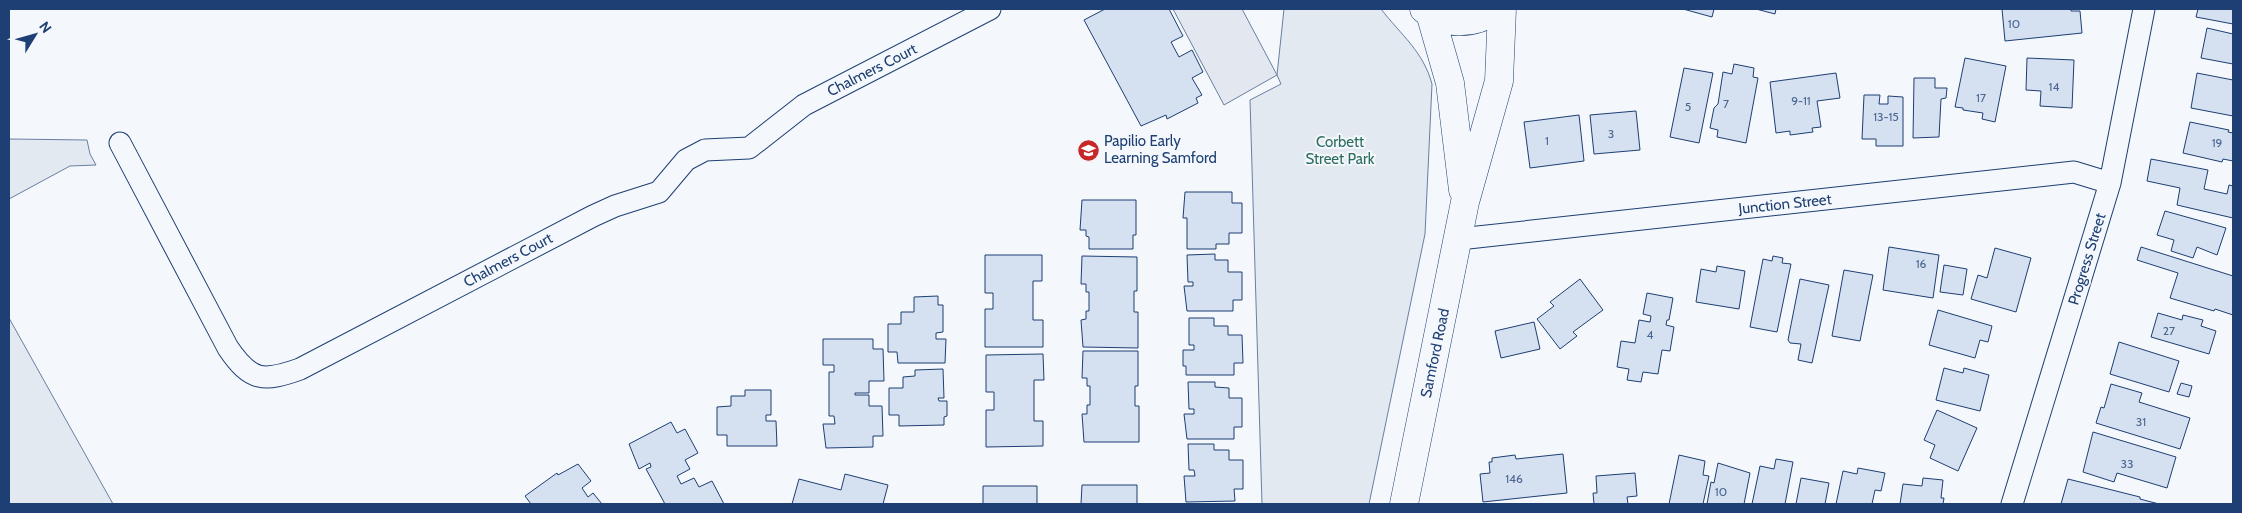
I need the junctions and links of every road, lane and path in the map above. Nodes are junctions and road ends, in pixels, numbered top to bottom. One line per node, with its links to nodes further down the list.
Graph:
1 (990, 9): 6 (street, Chalmers Court)
2 (1497, 9): 5 (main road)
3 (1502, 9): 8 (main road, Samford Road)
4 (2144, 9): 7 (street, Progress Street)
5 (1427, 11): 8 (main road, Samford Road)
6 (120, 143)
7 (2110, 183): 9 (street, Junction Street); 11 (street, Progress Street)
8 (1465, 202): 9 (main road, Samford Road)
9 (1458, 240): 10 (main road, Samford Road)
10 (1404, 504)
11 (2012, 504)

